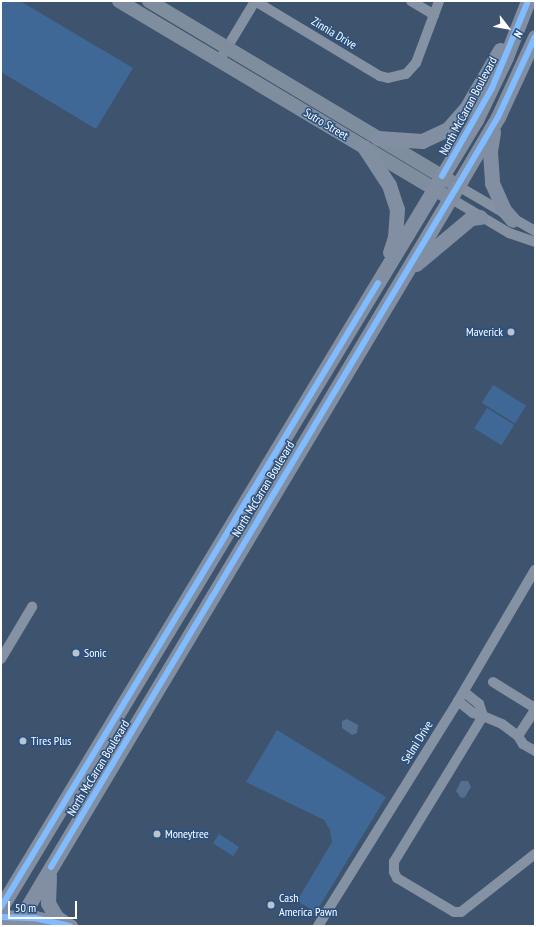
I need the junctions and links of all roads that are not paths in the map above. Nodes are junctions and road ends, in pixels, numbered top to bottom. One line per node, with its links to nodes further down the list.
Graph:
1 (118, 1): 10 (main road, Sutro Street)
2 (149, 1): 9 (main road, Sutro Street)
3 (255, 1): 7 (street, Zinnia Drive); 9 (street)
4 (411, 1): 7 (street)
5 (439, 1): 7 (street)
6 (528, 3): 14 (main road); 16 (main road, North McCarran Boulevard)
7 (434, 15)
8 (535, 36): 12 (main road, North McCarran Boulevard)
9 (227, 48): 10 (street); 11 (main road, Sutro Street)
10 (219, 60): 13 (main road, Sutro Street)
11 (339, 114): 13 (main road); 14 (main road, Sutro Street)
12 (498, 117): 17 (main road, North McCarran Boulevard); 19 (main road)
13 (327, 125): 15 (main road, Sutro Street)
14 (378, 138): 16 (main road, Sutro Street)
15 (364, 147): 16 (main road, Sutro Street); 23 (main road)
16 (439, 182): 17 (main road, Sutro Street); 23 (main road, North McCarran Boulevard)
17 (454, 192): 18 (street, Sutro Street); 19 (street, Sutro Street); 22 (main road, North McCarran Boulevard)
18 (480, 217): 21 (street, Sutro Street); 22 (main road)
19 (513, 220): 20 (street, Sutro Street)
20 (535, 231)
21 (535, 242)
22 (403, 277): 35 (main road, North McCarran Boulevard)
23 (378, 283): 36 (main road, North McCarran Boulevard)
24 (534, 572): 28 (street, Selmi Drive)
25 (32, 608): 26 (street)
26 (1, 659)
27 (493, 682): 30 (street)
28 (464, 692): 29 (street, Selmi Drive); 31 (street)
29 (458, 701): 31 (street); 41 (street, Selmi Drive)
30 (535, 709): 32 (street)
31 (483, 716): 32 (street); 34 (street)
32 (518, 736): 33 (street)
33 (535, 751)
34 (535, 854)
35 (51, 867): 39 (main road, North McCarran Boulevard); 40 (main road)
36 (1, 906)
37 (1, 917): 39 (main road)
38 (1, 921): 39 (main road)
39 (16, 923): 40 (main road)
40 (69, 925)
41 (318, 926)

